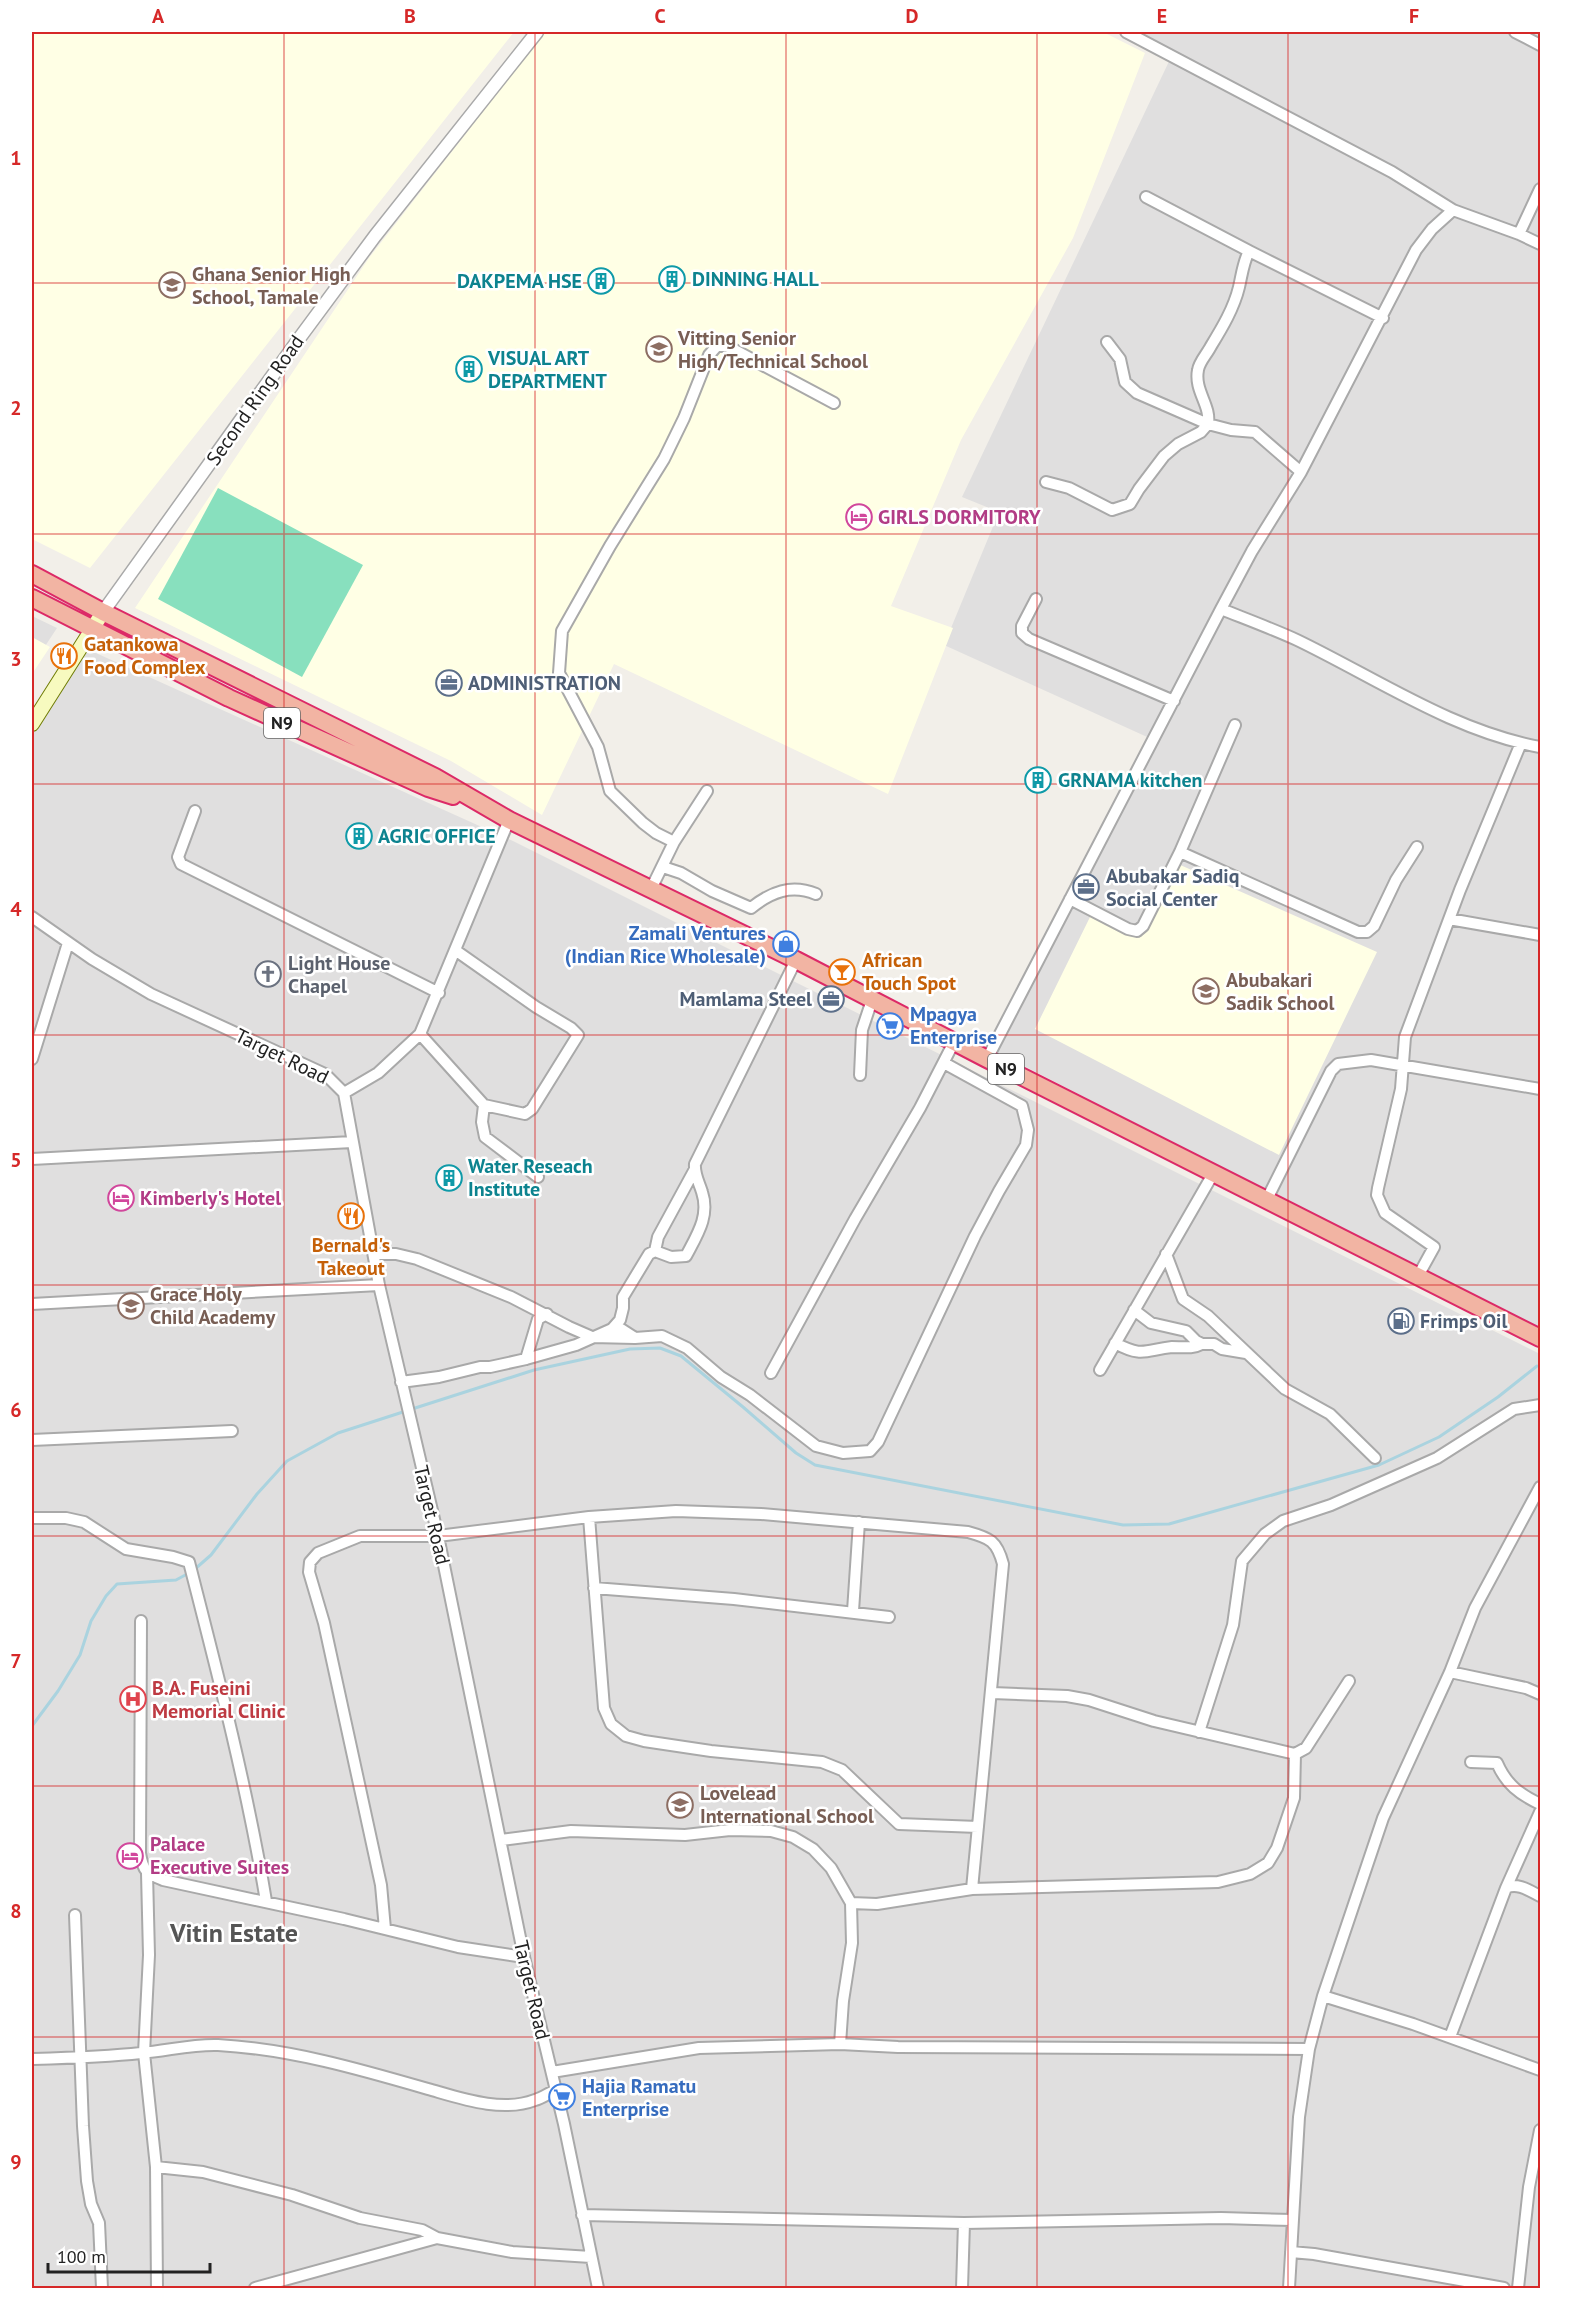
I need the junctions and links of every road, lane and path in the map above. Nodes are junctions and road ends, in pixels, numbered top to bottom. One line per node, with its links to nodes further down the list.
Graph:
1 (537, 32): 21 (street, Second Ring Road)
2 (1126, 32): 7 (street)
3 (1515, 32): 4 (street)
4 (1540, 45)
5 (1540, 189): 8 (street)
6 (1146, 197): 10 (street)
7 (1453, 210): 8 (street); 11 (street)
8 (1519, 234): 9 (street)
9 (1540, 244)
10 (1249, 251): 11 (street); 14 (street)
11 (1383, 318): 15 (street)
12 (1107, 342): 14 (street)
13 (834, 403): 32 (street)
14 (1208, 424): 15 (street); 16 (street)
15 (1301, 471): 20 (street)
16 (1046, 482)
17 (32, 574): 21 (highway, N9)
18 (32, 598): 22 (highway, N9)
19 (1036, 599): 23 (street)
20 (1221, 609): 23 (street); 26 (street)
21 (103, 612): 22 (main road, Second Ring Road); 29 (highway, N9)
22 (92, 629): 24 (main road, Second Ring Road); 29 (highway, N9)
23 (1174, 701): 38 (street)
24 (32, 724)
25 (1235, 725): 34 (street)
26 (1521, 743): 27 (street); 40 (street)
27 (1540, 747)
28 (707, 791): 32 (street)
29 (477, 803): 31 (highway, N9)
30 (195, 811): 45 (street)
31 (509, 820): 36 (highway, N9); 43 (street)
32 (674, 842): 35 (street)
33 (1417, 847): 34 (street)
34 (1180, 852): 38 (street)
35 (663, 867): 36 (street); 37 (street)
36 (651, 889): 44 (highway, N9)
37 (816, 894)
38 (1070, 899): 50 (street)
39 (32, 917): 42 (street, Target Road)
40 (1449, 919): 41 (street); 52 (street)
41 (1540, 935)
42 (68, 943): 49 (street); 55 (street, Target Road)
43 (455, 950): 45 (street); 56 (street)
44 (796, 960): 46 (highway, N9); 59 (street)
45 (438, 993): 47 (street)
46 (872, 1000): 48 (highway, N9); 53 (street)
47 (420, 1034): 55 (street); 56 (street)
48 (954, 1042): 50 (highway, N9); 51 (street)
49 (32, 1057)
50 (987, 1059): 60 (highway, N9)
51 (944, 1063): 74 (street); 80 (street)
52 (1403, 1066): 54 (street); 62 (street); 66 (street)
53 (860, 1075)
54 (1540, 1089)
55 (344, 1093): 57 (street, Target Road)
56 (484, 1105): 61 (street)
57 (352, 1142): 58 (street); 64 (street, Target Road)
58 (32, 1159)
59 (695, 1169): 63 (street); 63 (street)
60 (1213, 1174): 62 (highway, N9); 65 (street)
61 (538, 1177)
62 (1266, 1201): 66 (highway, N9)
63 (655, 1251): 71 (street)
64 (374, 1254): 67 (street, Target Road); 70 (street)
65 (1166, 1254): 69 (street); 77 (street)
66 (1418, 1276): 73 (highway, N9)
67 (379, 1285): 68 (street); 81 (street, Target Road)
68 (32, 1304)
69 (1134, 1310): 75 (street); 76 (street)
70 (547, 1314): 72 (street); 78 (street)
71 (612, 1329): 72 (street); 74 (street)
72 (592, 1337): 74 (street); 78 (street)
73 (1538, 1337)
74 (635, 1338)
75 (1115, 1343): 76 (street); 79 (street)
76 (1202, 1344): 77 (street)
77 (1247, 1353): 85 (street)
78 (526, 1359): 81 (street)
79 (1100, 1370)
80 (771, 1373)
81 (402, 1386): 90 (street, Target Road)
82 (1540, 1405): 99 (street)
83 (232, 1431): 84 (street)
84 (32, 1440)
85 (1375, 1458)
86 (1540, 1487): 95 (street)
87 (589, 1517): 89 (street); 90 (street); 91 (street)
88 (32, 1518): 110 (street)
89 (859, 1522): 92 (street); 97 (street)
90 (438, 1536): 105 (street, Target Road); 113 (street)
91 (594, 1588): 92 (street); 104 (street)
92 (853, 1611): 93 (street)
93 (889, 1617)
94 (141, 1621): 106 (street)
95 (1450, 1672): 98 (street); 115 (street)
96 (1349, 1681): 100 (street)
97 (992, 1693): 99 (street); 104 (street)
98 (1540, 1694)
99 (1199, 1732): 100 (street)
100 (1295, 1754): 108 (street)
101 (1471, 1762): 102 (street)
102 (1540, 1804)
103 (1540, 1812): 107 (street)
104 (978, 1827): 108 (street)
105 (501, 1840): 111 (street); 114 (street, Target Road)
106 (147, 1873): 110 (street); 119 (street)
107 (1506, 1888): 109 (street); 116 (street)
108 (972, 1889): 111 (street)
109 (1540, 1896)
110 (266, 1901): 113 (street)
111 (851, 1904): 117 (street)
112 (75, 1916): 120 (street)
113 (385, 1929): 114 (street)
114 (524, 1957): 123 (street, Target Road)
115 (1323, 1996): 116 (street); 118 (street)
116 (1450, 2037): 122 (street)
117 (840, 2044): 118 (street); 123 (street)
118 (1309, 2049): 130 (street)
119 (144, 2053): 120 (street); 124 (street); 126 (street)
120 (79, 2058): 121 (street); 135 (street)
121 (32, 2059)
122 (1540, 2070)
123 (552, 2072): 124 (street, Target Road)
124 (556, 2090): 129 (street, Target Road)
125 (1540, 2130): 127 (street)
126 (156, 2167): 132 (street); 136 (street)
127 (1529, 2187): 128 (street); 142 (street)
128 (1540, 2188)
129 (582, 2215): 131 (street); 134 (street, Target Road)
130 (1292, 2220): 131 (street); 133 (street)
131 (964, 2223): 139 (street)
132 (437, 2238): 134 (street); 137 (street)
133 (1291, 2252): 140 (street); 141 (street)
134 (591, 2257): 138 (street, Target Road)
135 (102, 2289)
136 (157, 2289)
137 (255, 2289)
138 (598, 2289)
139 (962, 2289)
140 (1288, 2289)
141 (1504, 2289)
142 (1518, 2289)

